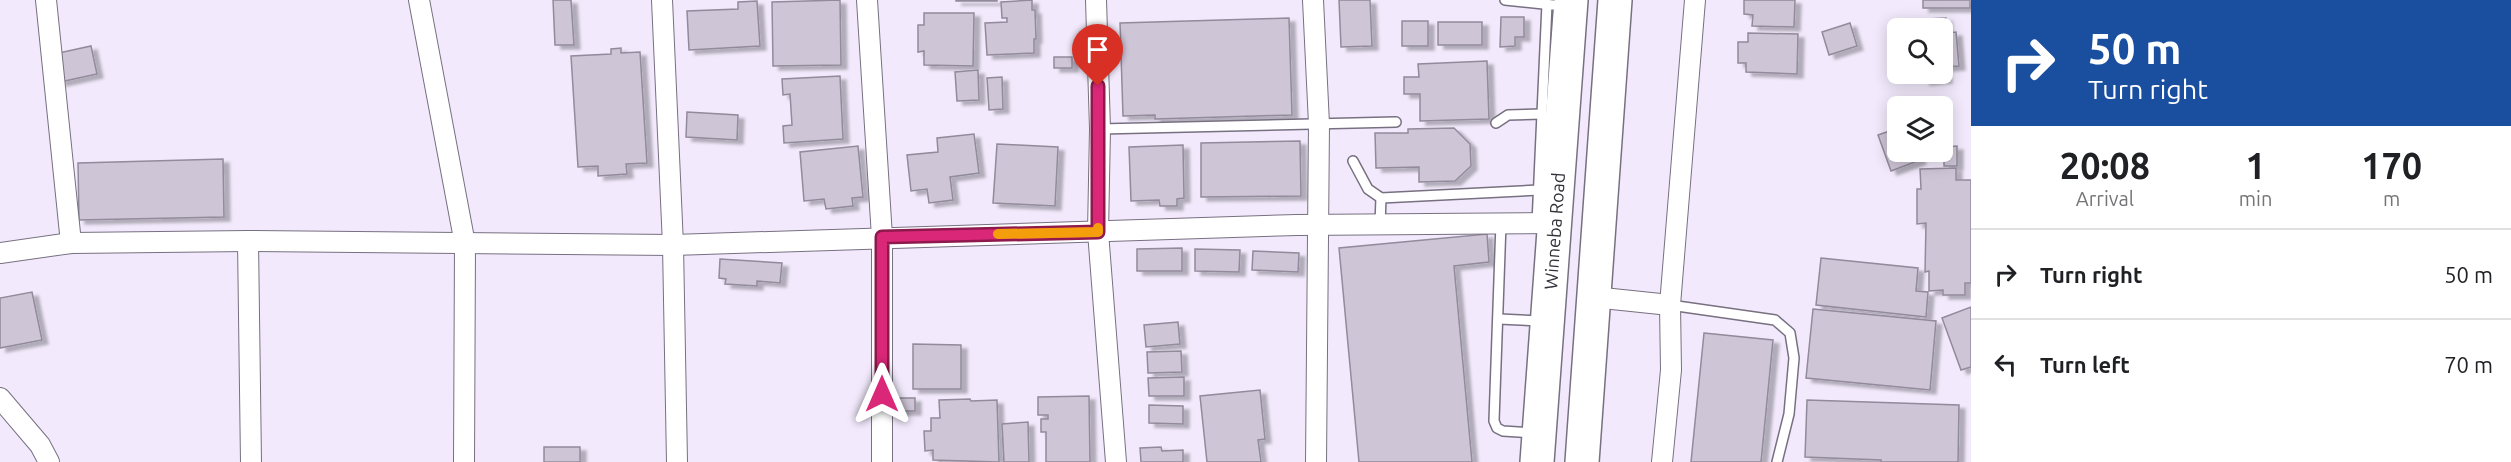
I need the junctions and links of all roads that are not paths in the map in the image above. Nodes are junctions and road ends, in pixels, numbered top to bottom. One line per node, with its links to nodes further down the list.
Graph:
1 (46, 0): 26 (street)
2 (419, 0): 27 (street)
3 (662, 0): 28 (street)
4 (867, 0): 24 (street)
5 (1096, 0): 15 (street)
6 (1313, 0): 14 (street)
7 (1505, 0): 10 (lane)
8 (1615, 0): 30 (highway)
9 (1695, 0): 31 (street)
10 (1563, 4): 11 (lane); 20 (highway, Winneba Road)
11 (1542, 114): 13 (lane); 17 (lane)
12 (1396, 122): 14 (lane)
13 (1496, 123)
14 (1319, 124): 15 (lane); 22 (street)
15 (1100, 129): 23 (street)
16 (1353, 161): 18 (lane)
17 (1539, 190): 18 (lane); 20 (lane)
18 (1381, 198): 21 (lane)
19 (1501, 223): 20 (street); 21 (street); 32 (lane)
20 (1546, 223): 33 (highway, Winneba Road)
21 (1380, 224): 22 (street)
22 (1317, 226): 23 (street); 42 (street)
23 (1098, 232): 24 (street); 41 (street)
24 (882, 237): 28 (street); 40 (street)
25 (248, 241): 26 (street); 27 (street); 37 (street)
26 (70, 243): 29 (street)
27 (465, 244): 28 (street); 38 (street)
28 (673, 245): 39 (street)
29 (0, 253)
30 (1593, 297): 31 (street); 43 (highway)
31 (1670, 305): 44 (street); 45 (lane)
32 (1499, 319): 33 (lane); 35 (lane)
33 (1548, 321): 35 (highway, Winneba Road)
34 (0, 398): 36 (street)
35 (1538, 447)
36 (49, 462)
37 (250, 462)
38 (464, 462)
39 (677, 462)
40 (882, 462)
41 (1116, 462)
42 (1316, 462)
43 (1582, 462)
44 (1662, 462)
45 (1777, 462)

